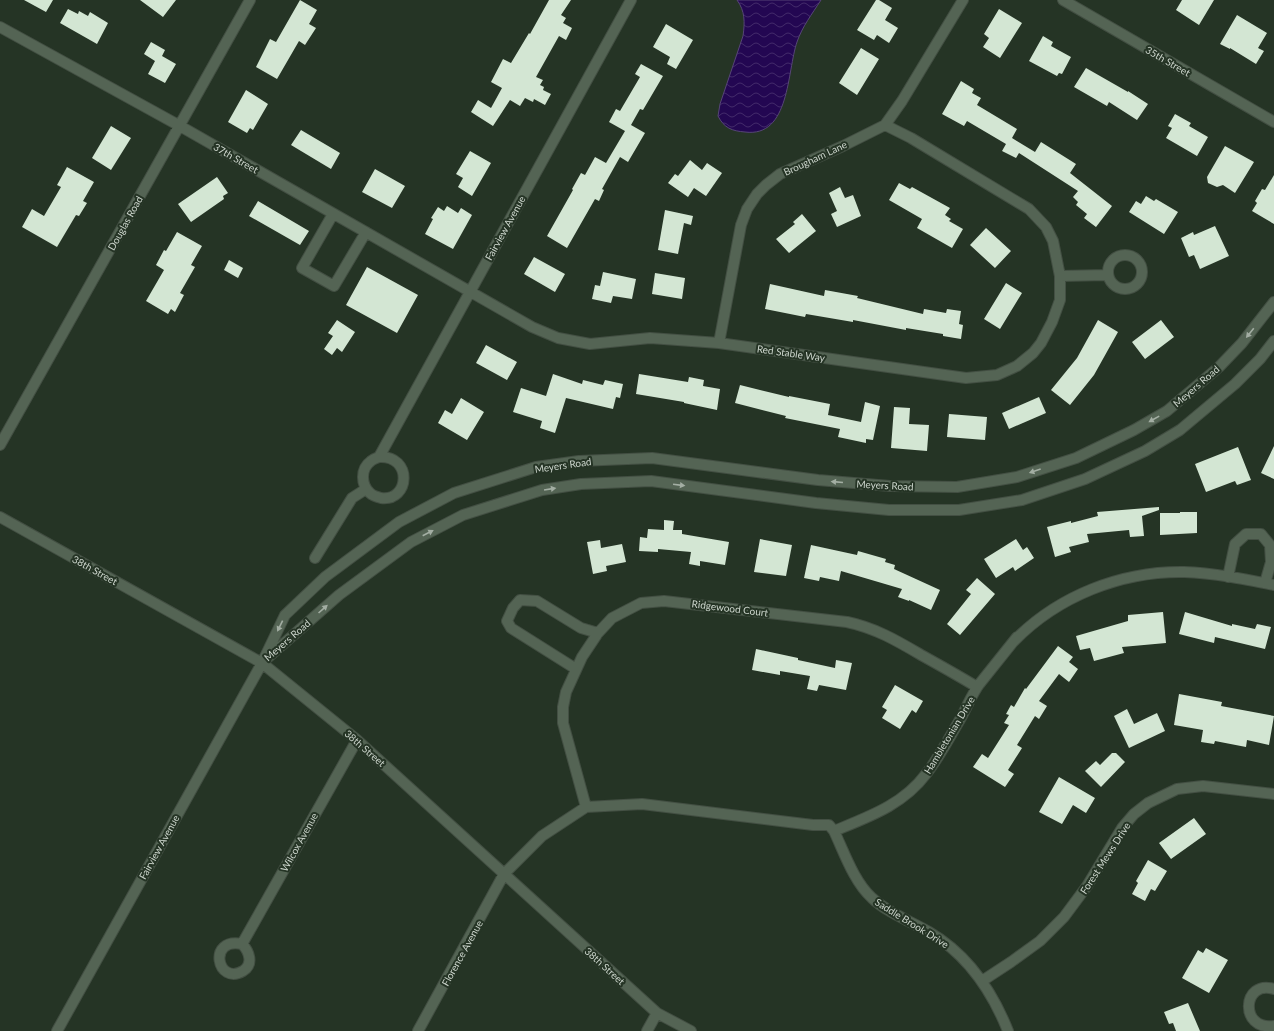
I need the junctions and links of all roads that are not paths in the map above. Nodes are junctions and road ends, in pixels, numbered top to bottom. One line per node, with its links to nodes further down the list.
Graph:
1 (250, 0): 8 (street, Douglas Road)
2 (632, 0): 13 (street, Fairview Avenue)
3 (963, 0): 7 (street, Brougham Lane)
4 (1063, 0): 6 (street, 35th Street)
5 (0, 27): 8 (street, 37th Street)
6 (1274, 122)
7 (885, 125): 11 (street, Red Stable Way); 16 (street, Brougham Lane)
8 (180, 126): 9 (street, 37th Street); 17 (street, Douglas Road)
9 (333, 214): 10 (street, 37th Street); 10 (street)
10 (366, 232): 13 (street, 37th Street)
11 (1060, 276): 12 (street); 16 (street, Red Stable Way)
12 (1107, 276)
13 (470, 292): 16 (street, Red Stable Way); 18 (street, Fairview Avenue)
14 (1274, 302): 25 (street, Meyers Road, one-way to 25)
15 (1274, 341): 25 (street, Meyers Road, one-way to 15)
16 (719, 343)
17 (0, 445)
18 (379, 457): 19 (street, Fairview Avenue); 19 (street)
19 (366, 489): 21 (street)
20 (0, 518): 25 (street, 38th Street)
21 (315, 558)
22 (1228, 577): 23 (street); 23 (street); 27 (street)
23 (1270, 584)
24 (598, 633): 26 (street, Ridgewood Court); 26 (street); 27 (street, Ridgewood Court)
25 (262, 662): 28 (street, 38th Street); 38 (street, Fairview Avenue)
26 (576, 669): 30 (street, Ridgewood Court)
27 (977, 687): 31 (street, Hambletonian Drive)
28 (357, 740): 32 (street, 38th Street); 33 (street, Wilcox Avenue)
29 (1274, 794): 34 (street, Forest Mews Drive)
30 (586, 807): 31 (street); 32 (street)
31 (834, 831): 34 (street, Saddle Brook Drive)
32 (504, 874): 36 (street, 38th Street); 39 (street, Florence Avenue)
33 (242, 944)
34 (982, 981): 42 (street, Saddle Brook Drive)
35 (1274, 988): 37 (street)
36 (657, 1013): 40 (street); 41 (street, 38th Street)
37 (1274, 1026)
38 (56, 1031)
39 (418, 1031)
40 (647, 1031)
41 (691, 1031)
42 (1008, 1031)

